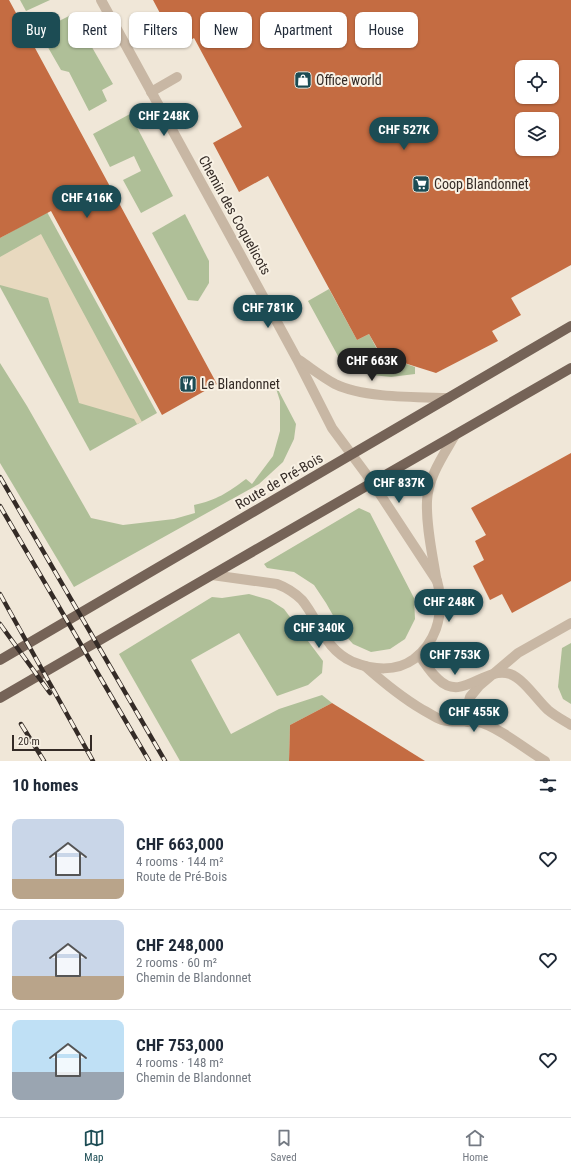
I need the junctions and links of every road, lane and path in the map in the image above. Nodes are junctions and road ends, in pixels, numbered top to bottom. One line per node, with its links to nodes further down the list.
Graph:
1 (102, 0): 3 (street, Chemin des Coquelicots)
2 (177, 77): 3 (street)
3 (151, 92): 5 (street, Chemin des Coquelicots)
4 (571, 326): 7 (main road, Route de Pré-Bois)
5 (297, 359): 7 (street); 9 (street, Chemin des Coquelicots)
6 (571, 368): 8 (main road)
7 (448, 398): 9 (main road, Route de Pré-Bois)
8 (455, 435): 10 (main road); 12 (street)
9 (352, 455): 10 (street, Chemin des Coquelicots); 15 (main road, Route de Pré-Bois)
10 (372, 482): 11 (main road); 12 (street, Chemin des Coquelicots)
11 (212, 574): 16 (street); 18 (main road)
12 (437, 581): 14 (street)
13 (571, 624): 17 (street)
14 (419, 655): 16 (street); 17 (street)
15 (0, 660)
16 (365, 666): 19 (street)
17 (495, 673): 19 (street); 20 (street)
18 (0, 698)
19 (467, 722): 21 (street)
20 (571, 725)
21 (545, 761)

